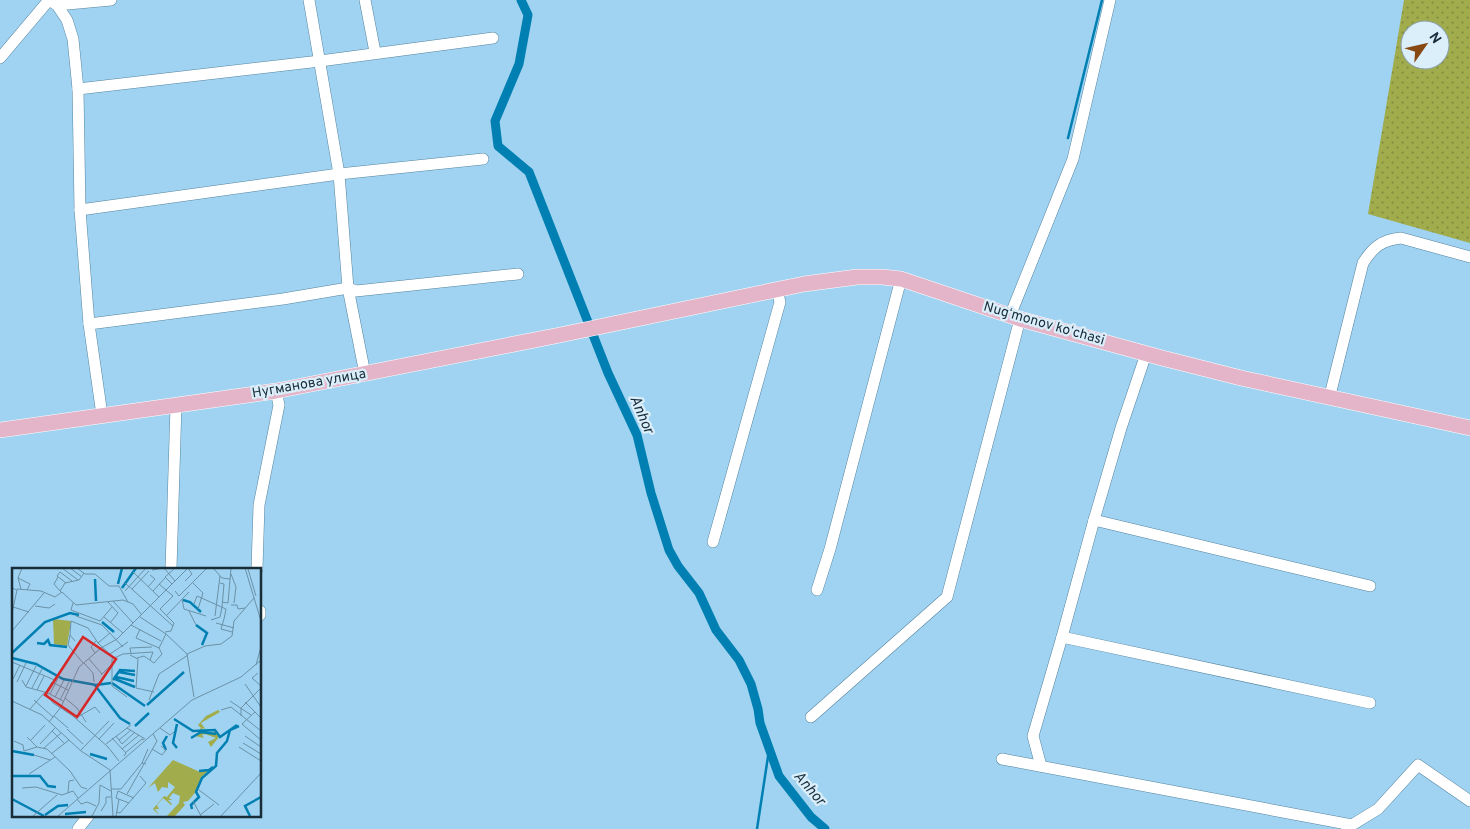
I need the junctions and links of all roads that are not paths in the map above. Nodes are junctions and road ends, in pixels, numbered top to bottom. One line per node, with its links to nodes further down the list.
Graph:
1 (111, 0): 5 (street)
2 (309, 0): 9 (street)
3 (365, 0): 7 (street)
4 (1110, 0): 19 (street)
5 (57, 5): 8 (street); 10 (street)
6 (493, 38): 7 (street)
7 (375, 52): 9 (street)
8 (0, 58)
9 (320, 61): 10 (street); 12 (street)
10 (78, 88): 13 (street)
11 (483, 159): 12 (street)
12 (339, 174): 13 (street); 17 (street)
13 (80, 210): 20 (street)
14 (1470, 257): 25 (street)
15 (518, 274): 17 (street)
16 (901, 279): 18 (main road, Nugʻmonov koʻchasi); 19 (main road, Nugʻmonov koʻchasi); 35 (street)
17 (348, 288): 20 (street); 23 (street)
18 (777, 290): 21 (main road, Nugʻmonov koʻchasi); 31 (street)
19 (1015, 318): 22 (main road, Nugʻmonov koʻchasi); 38 (street)
20 (89, 324): 27 (street)
21 (617, 324): 23 (main road, Нугманова улица)
22 (1146, 354): 25 (main road, Nugʻmonov koʻchasi); 30 (street)
23 (365, 374): 24 (main road, Нугманова улица)
24 (276, 391): 26 (main road, Нугманова улица); 33 (street)
25 (1330, 397): 28 (main road, Nugʻmonov koʻchasi)
26 (176, 405): 27 (main road, Нугманова улица); 32 (street)
27 (102, 415): 29 (main road, Нугманова улица)
28 (1470, 428)
29 (0, 430)
30 (1094, 520): 34 (street); 36 (street)
31 (713, 542)
32 (171, 568)
33 (258, 568)
34 (1370, 586)
35 (817, 590)
36 (1062, 637): 37 (street); 40 (street)
37 (1370, 703)
38 (811, 717)
39 (1002, 759): 40 (street)
40 (1041, 766): 44 (street)
41 (1470, 784): 42 (street)
42 (1466, 797): 44 (street)
43 (88, 816): 45 (street)
44 (1348, 827)
45 (78, 829)

